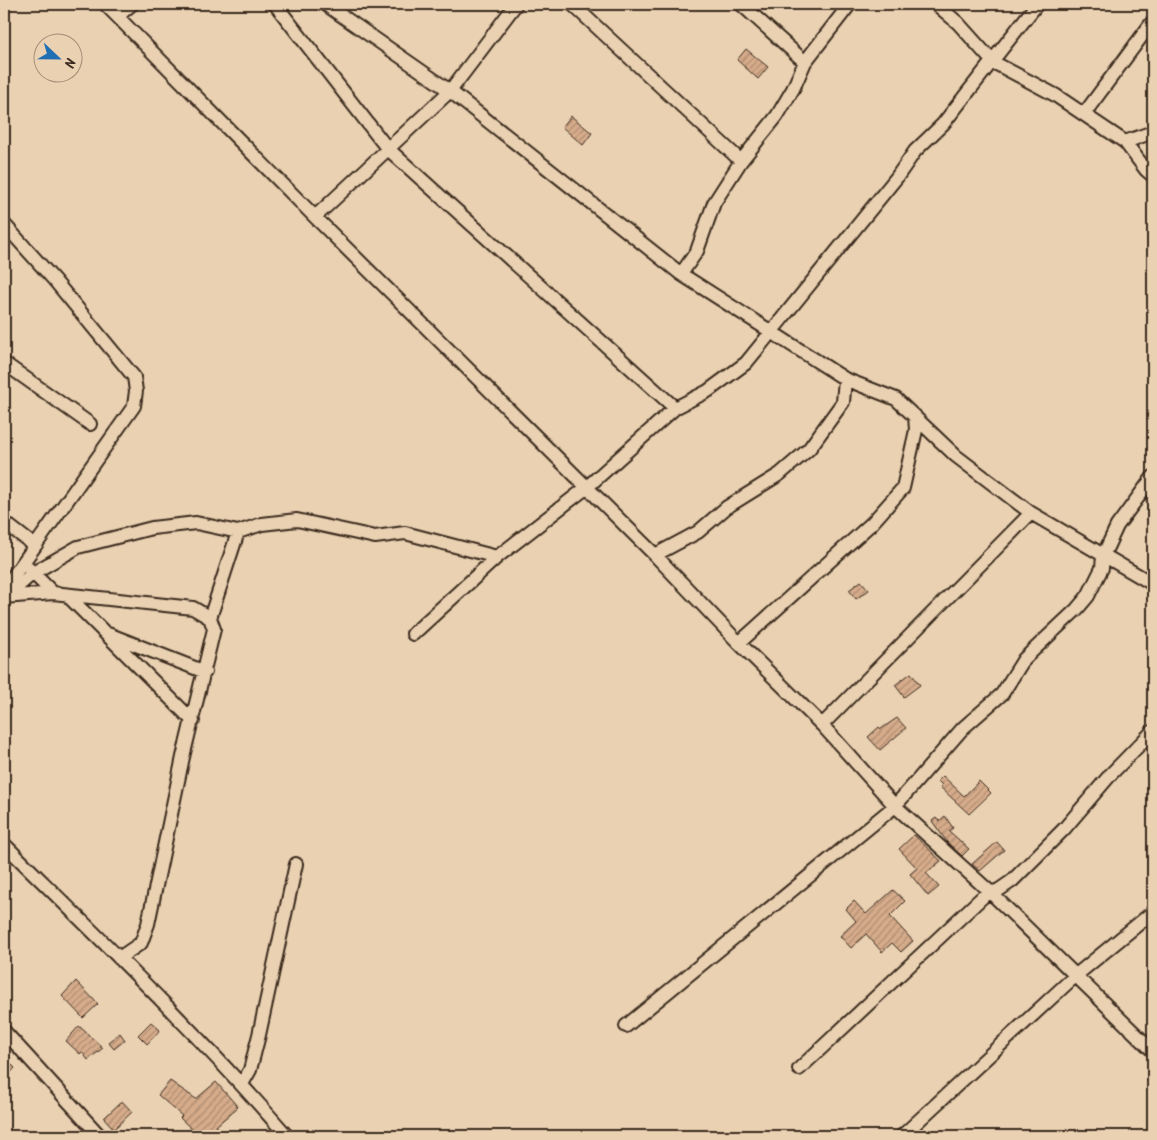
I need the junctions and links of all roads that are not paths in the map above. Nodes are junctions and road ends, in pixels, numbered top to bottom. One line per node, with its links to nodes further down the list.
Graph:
1 (105, 4): 11 (street)
2 (132, 4): 11 (street)
3 (275, 4): 19 (street)
4 (326, 4): 15 (street)
5 (516, 4): 15 (street)
6 (572, 4): 20 (street)
7 (741, 4): 13 (street)
8 (850, 4): 13 (street)
9 (936, 4): 14 (street)
10 (1038, 4): 14 (street)
11 (118, 16): 22 (street)
12 (1153, 21): 16 (street)
13 (805, 62): 20 (street)
14 (993, 62): 16 (street); 26 (street)
15 (450, 91): 19 (street); 25 (street)
16 (1084, 114): 18 (street)
17 (1153, 132): 18 (street)
18 (1125, 142): 21 (street)
19 (387, 148): 22 (street); 29 (street)
20 (742, 161): 25 (street)
21 (1153, 176)
22 (315, 217): 33 (street)
23 (4, 224): 24 (street)
24 (8, 239): 37 (street)
25 (682, 274): 26 (street)
26 (771, 333): 28 (street); 29 (street)
27 (4, 363): 31 (street)
28 (845, 380): 30 (street); 38 (street)
29 (675, 408): 33 (street)
30 (914, 416): 34 (street); 50 (street)
31 (90, 424)
32 (1153, 477): 39 (street)
33 (586, 488): 38 (street); 40 (street)
34 (1030, 513): 39 (street); 53 (street)
35 (4, 522): 37 (street)
36 (238, 532): 40 (street); 42 (street); 47 (street)
37 (35, 546): 41 (street)
38 (655, 555): 50 (street)
39 (1103, 556): 43 (street); 55 (street)
40 (497, 557): 49 (street)
41 (22, 564): 42 (street); 45 (street)
42 (33, 573): 44 (street); 45 (street)
43 (1153, 584)
44 (53, 593): 45 (street); 46 (street)
45 (5, 594)
46 (66, 596): 47 (street); 48 (street)
47 (210, 618): 51 (street)
48 (104, 632): 51 (street); 52 (street)
49 (414, 634)
50 (739, 643): 53 (street)
51 (205, 672): 52 (street)
52 (192, 721): 60 (street)
53 (822, 725): 55 (street)
54 (1153, 731): 58 (street)
55 (895, 806): 58 (street); 62 (street)
56 (4, 844): 60 (street)
57 (296, 864): 66 (street)
58 (989, 891): 61 (street); 65 (street)
59 (1153, 912): 61 (street)
60 (119, 958): 66 (street)
61 (1075, 976): 64 (street); 69 (street)
62 (626, 1026)
63 (4, 1031): 67 (street)
64 (1153, 1051)
65 (799, 1069)
66 (242, 1084): 68 (street)
67 (100, 1136)
68 (287, 1136)
69 (902, 1136)

